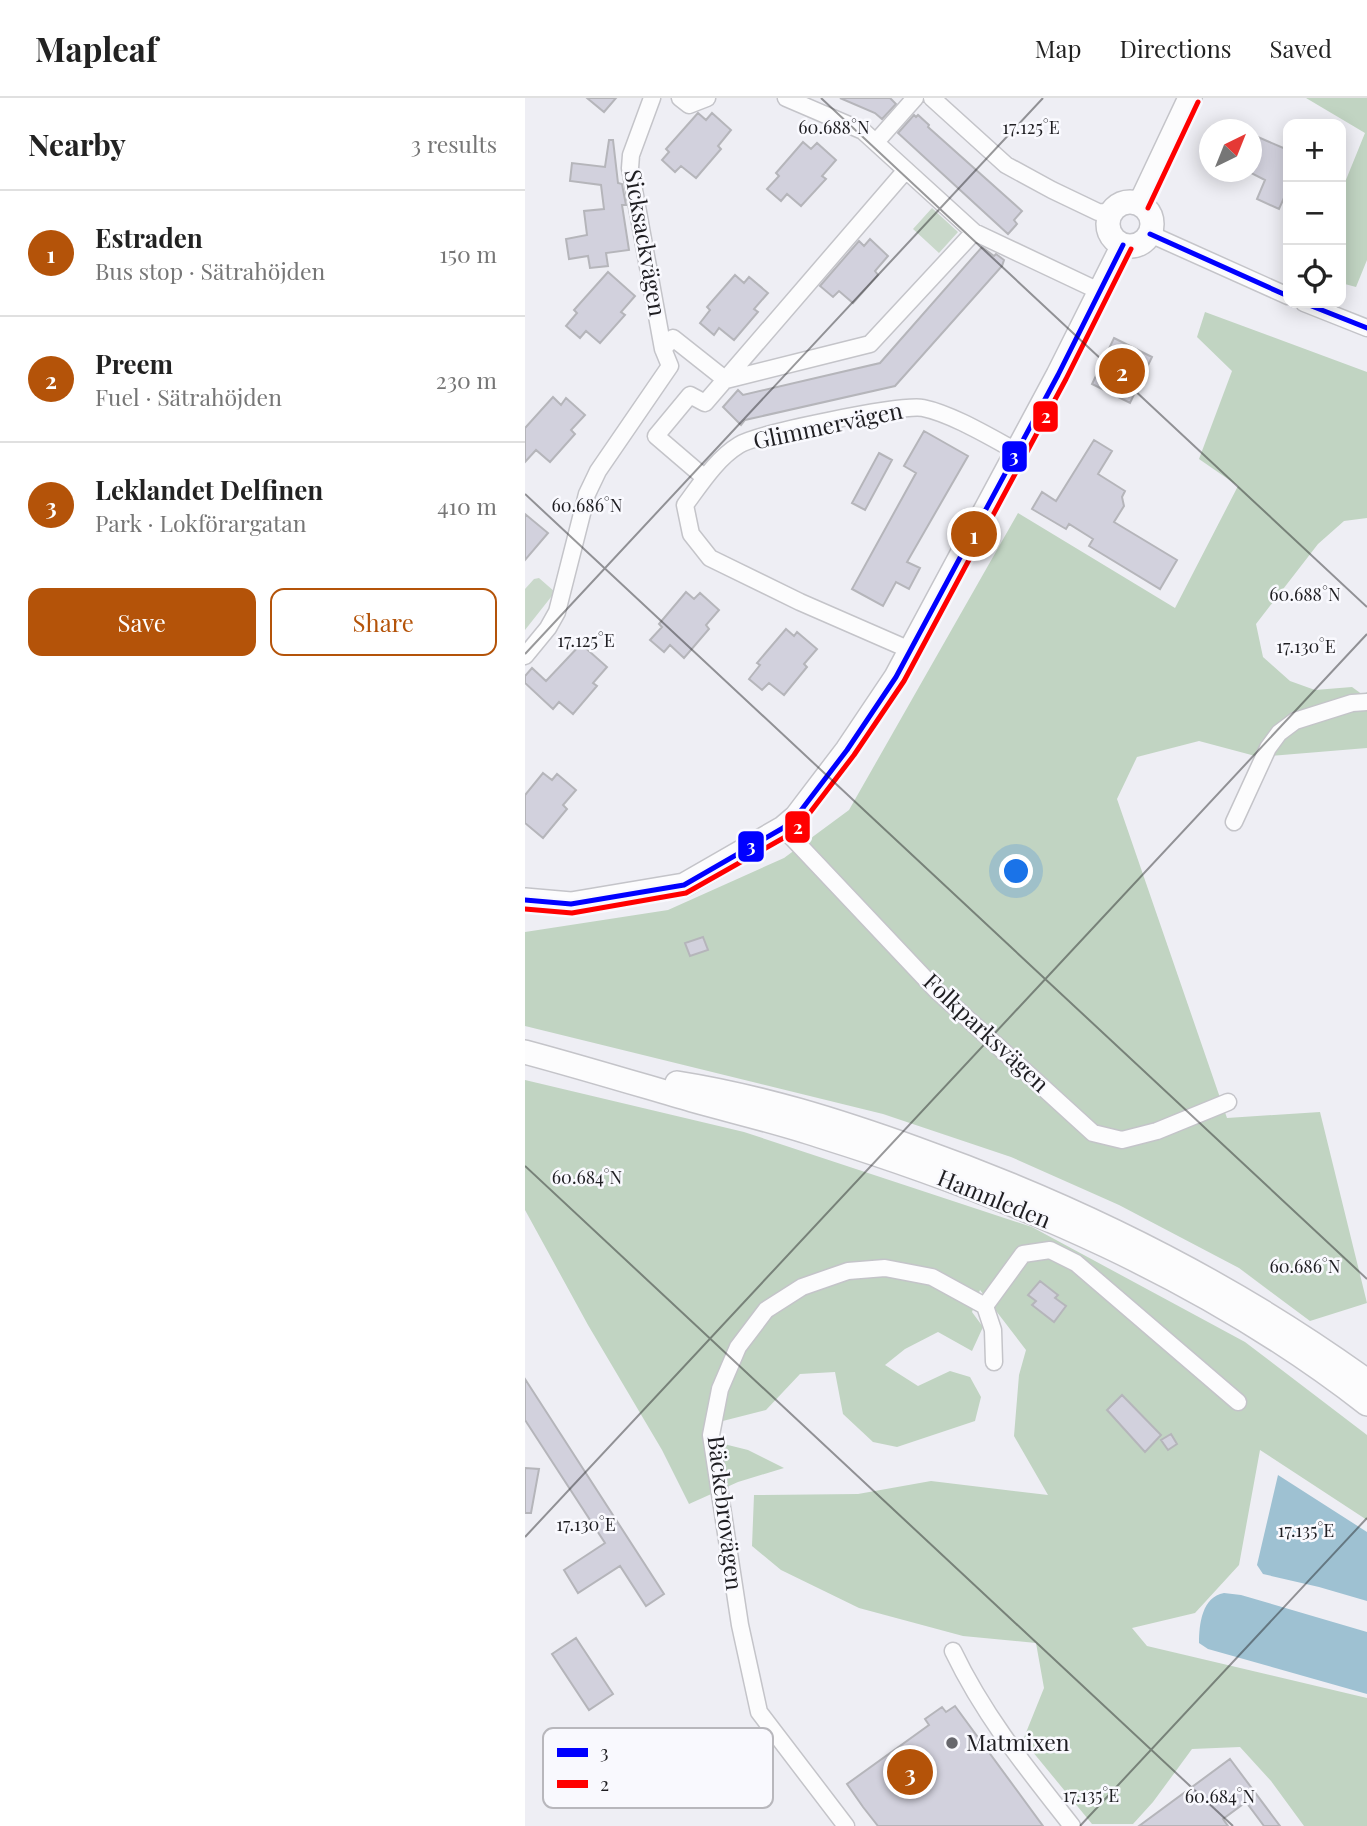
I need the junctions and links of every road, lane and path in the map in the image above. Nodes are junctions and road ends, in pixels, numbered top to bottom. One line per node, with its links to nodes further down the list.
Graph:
1 (652, 98): 19 (street, Sicksackvägen)
2 (680, 98): 3 (street)
3 (707, 98)
4 (786, 98): 8 (street)
5 (915, 98): 8 (street)
6 (932, 98): 11 (street)
7 (1190, 98): 10 (main road)
8 (876, 142): 9 (street)
9 (906, 170): 12 (street); 20 (street)
10 (1140, 204): 11 (main road); 13 (main road)
11 (1111, 213): 14 (main road)
12 (975, 232): 15 (street); 20 (street)
13 (1150, 234): 14 (main road); 16 (street)
14 (1123, 245): 15 (main road)
15 (1101, 292): 23 (main road)
16 (1283, 294)
17 (1317, 308): 18 (street)
18 (1367, 328)
19 (663, 349): 20 (street, Sicksackvägen); 21 (street, Sicksackvägen)
20 (726, 380): 22 (street)
21 (635, 417): 22 (street); 26 (street, Sicksackvägen)
22 (656, 436): 24 (street)
23 (1016, 451): 24 (street, Glimmervägen); 25 (main road)
24 (705, 478): 25 (street, Glimmervägen)
25 (910, 650): 29 (main road)
26 (525, 656)
27 (1367, 702): 28 (street)
28 (1234, 822)
29 (783, 828): 30 (main road); 33 (street, Folkparksvägen)
30 (525, 900)
31 (525, 1052): 32 (main road, Hamnleden)
32 (588, 1069): 36 (main road, Hamnleden); 38 (main road, Hamnleden)
33 (1228, 1102)
34 (985, 1306): 35 (street); 37 (street); 40 (street, Bäckebrovägen)
35 (994, 1362)
36 (1367, 1381)
37 (1238, 1402)
38 (1367, 1404)
39 (953, 1651): 43 (street)
40 (771, 1728)
41 (773, 1730): 42 (street, Bäckebrovägen)
42 (846, 1826)
43 (1072, 1826)

